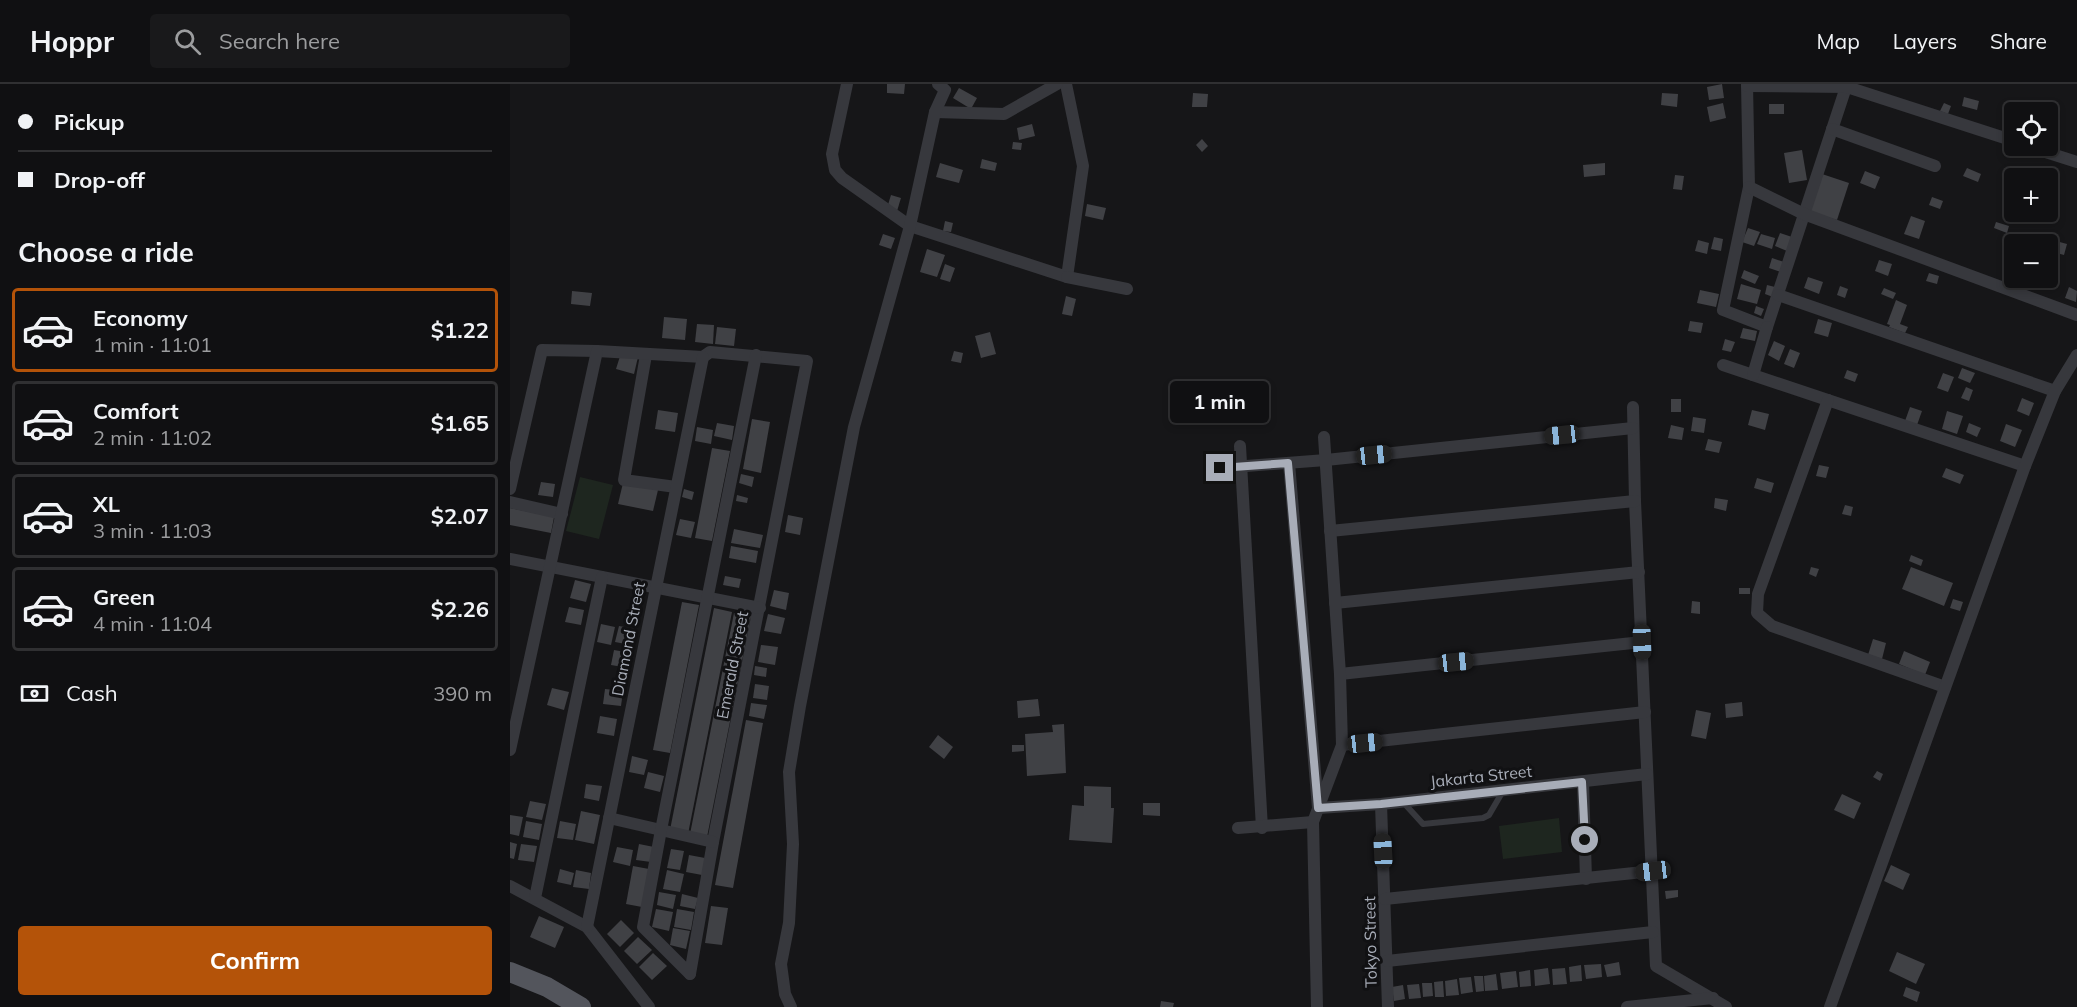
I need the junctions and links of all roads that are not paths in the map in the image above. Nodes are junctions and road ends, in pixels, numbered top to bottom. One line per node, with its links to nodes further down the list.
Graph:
1 (847, 84): 15 (street)
2 (1057, 84): 7 (street)
3 (1066, 84): 16 (street)
4 (1747, 85): 5 (street); 13 (street)
5 (1847, 85): 8 (street); 9 (street)
6 (944, 86): 7 (street)
7 (935, 112): 15 (street)
8 (1832, 129): 12 (street); 14 (street)
9 (2004, 138)
10 (2058, 156): 11 (street)
11 (2077, 162)
12 (1935, 166)
13 (1749, 187): 14 (street); 20 (street)
14 (1804, 214): 18 (street); 19 (street)
15 (910, 226): 16 (street); 83 (street)
16 (1067, 277): 17 (street)
17 (1126, 289)
18 (1778, 295): 20 (street); 28 (street)
19 (2077, 315)
20 (1767, 327): 27 (street)
21 (597, 351): 22 (street); 40 (street); 43 (street)
22 (646, 355): 25 (street); 39 (street)
23 (756, 355): 25 (street); 50 (street); 52 (street, Emerald Street)
24 (2077, 355): 28 (street)
25 (703, 357): 39 (street, Diamond Street)
26 (1723, 365): 27 (street)
27 (1753, 375): 29 (street)
28 (2055, 391): 37 (street)
29 (1828, 400): 37 (street); 55 (street)
30 (1633, 407): 31 (street)
31 (1633, 428): 34 (street); 41 (street)
32 (1324, 437): 34 (street)
33 (1240, 447): 36 (street)
34 (1326, 460): 35 (street); 44 (street)
35 (1288, 463): 36 (street); 64 (street)
36 (1241, 466): 38 (street); 68 (street)
37 (2025, 466): 55 (street)
38 (1220, 468)
39 (676, 487): 49 (street, Diamond Street)
40 (510, 489)
41 (1635, 501): 44 (street); 47 (street)
42 (510, 502): 43 (street)
43 (562, 514): 46 (street)
44 (1330, 531): 51 (street)
45 (510, 560): 46 (street)
46 (550, 567): 48 (street); 58 (street)
47 (1639, 572): 51 (street); 53 (street)
48 (602, 577): 49 (street); 74 (street)
49 (656, 588): 50 (street); 65 (street, Diamond Street)
50 (707, 598): 52 (street); 69 (street)
51 (1335, 603): 54 (street)
52 (760, 608): 70 (street, Emerald Street)
53 (1642, 642): 54 (street); 56 (street)
54 (1340, 674): 57 (street)
55 (1945, 687): 88 (street)
56 (1645, 712): 57 (street); 59 (street)
57 (1342, 745): 64 (street)
58 (510, 750)
59 (1647, 774): 60 (street, Jakarta Street); 71 (street)
60 (1582, 782): 61 (street, Jakarta Street); 72 (street)
61 (1503, 790): 62 (street, Jakarta Street); 62 (lane)
62 (1402, 801): 63 (street, Jakarta Street)
63 (1381, 804): 64 (street, Jakarta Street); 75 (street, Tokyo Street)
64 (1318, 808): 66 (street)
65 (609, 818): 69 (street); 76 (street, Diamond Street)
66 (1313, 822): 68 (street); 84 (street)
67 (1238, 828): 68 (street)
68 (1262, 828)
69 (661, 830): 70 (street); 70 (street, Emerald Street)
70 (713, 842)
71 (1653, 871): 72 (street); 77 (street)
72 (1586, 879): 75 (street)
73 (510, 886): 74 (street)
74 (535, 898): 76 (street)
75 (1385, 899): 78 (street, Tokyo Street)
76 (587, 927): 82 (street)
77 (1653, 932): 78 (street); 80 (street)
78 (1387, 961): 85 (street, Tokyo Street)
79 (510, 972): 81 (main road)
80 (1713, 998): 86 (street); 87 (street)
81 (581, 1007)
82 (649, 1007)
83 (790, 1007)
84 (1317, 1007)
85 (1388, 1007)
86 (1627, 1007)
87 (1726, 1007)
88 (1830, 1007)

